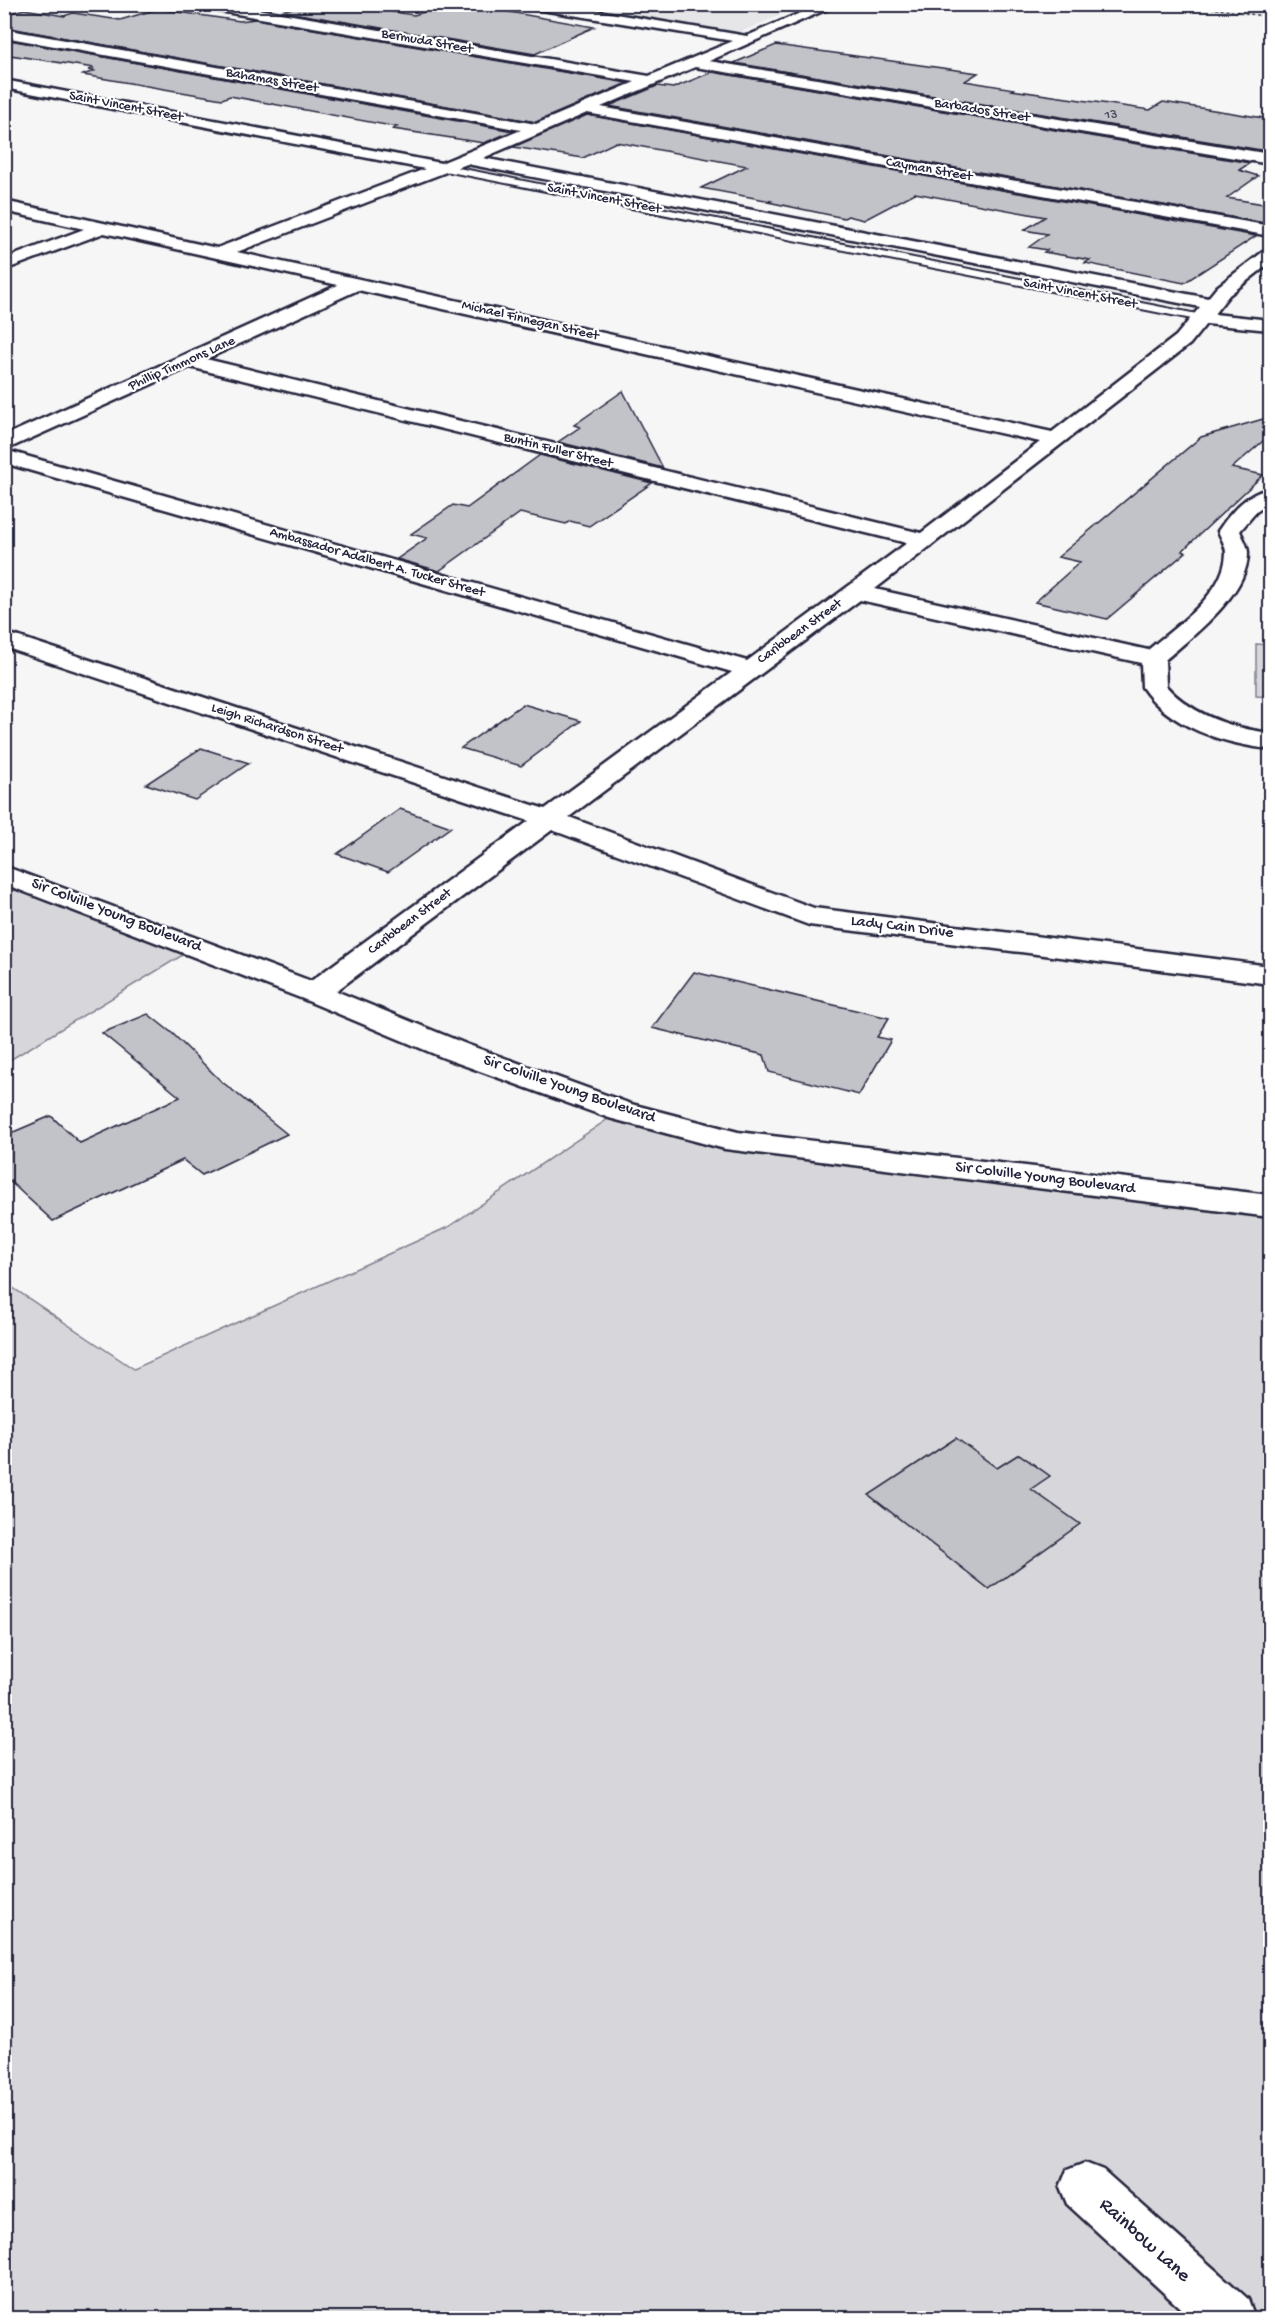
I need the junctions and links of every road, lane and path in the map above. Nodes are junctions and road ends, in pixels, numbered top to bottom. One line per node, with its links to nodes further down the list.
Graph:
1 (202, 4): 9 (street, Bermuda Street)
2 (529, 4): 7 (street)
3 (833, 4): 7 (street)
4 (1186, 4): 5 (path)
5 (1270, 17)
6 (4, 33): 12 (street, Bahamas Street)
7 (749, 40): 8 (street)
8 (693, 63): 9 (street); 14 (street, Barbados Street)
9 (651, 81): 11 (street)
10 (4, 84): 15 (street, Saint Vincent Street)
11 (587, 109): 12 (street); 18 (street, Cayman Street)
12 (539, 129): 13 (street)
13 (466, 159): 15 (street); 23 (street, Saint Vincent Street)
14 (1270, 159)
15 (443, 168): 19 (street); 23 (lane, Saint Vincent Street)
16 (4, 206): 17 (street, Michael Finnegan Street)
17 (102, 228): 19 (street, Michael Finnegan Street); 21 (street)
18 (1270, 231)
19 (220, 254): 22 (street, Michael Finnegan Street)
20 (1270, 255): 23 (street, Caribbean Street)
21 (4, 265)
22 (358, 283): 25 (street, Phillip Timmons Lane); 26 (street, Michael Finnegan Street)
23 (1207, 311): 24 (street); 26 (street, Caribbean Street)
24 (1270, 325)
25 (190, 361): 27 (street, Phillip Timmons Lane); 30 (street, Buntin Fuller Street)
26 (1055, 439): 30 (street, Caribbean Street)
27 (4, 444)
28 (4, 456): 34 (street, Ambassador Adalbert A. Tucker Street)
29 (1270, 495): 33 (street)
30 (925, 541): 31 (street, Caribbean Street)
31 (857, 592): 33 (street); 34 (street, Caribbean Street)
32 (4, 639): 36 (street, Leigh Richardson Street)
33 (1153, 658): 35 (street)
34 (749, 669): 36 (street, Caribbean Street)
35 (1270, 741)
36 (549, 819): 38 (street, Lady Cain Drive); 39 (street, Caribbean Street)
37 (4, 874): 39 (street, Sir Colville Young Boulevard)
38 (1270, 975)
39 (314, 993): 40 (street, Sir Colville Young Boulevard)
40 (1270, 1206)
41 (1084, 2187): 42 (street, Rainbow Lane)
42 (1229, 2319)

